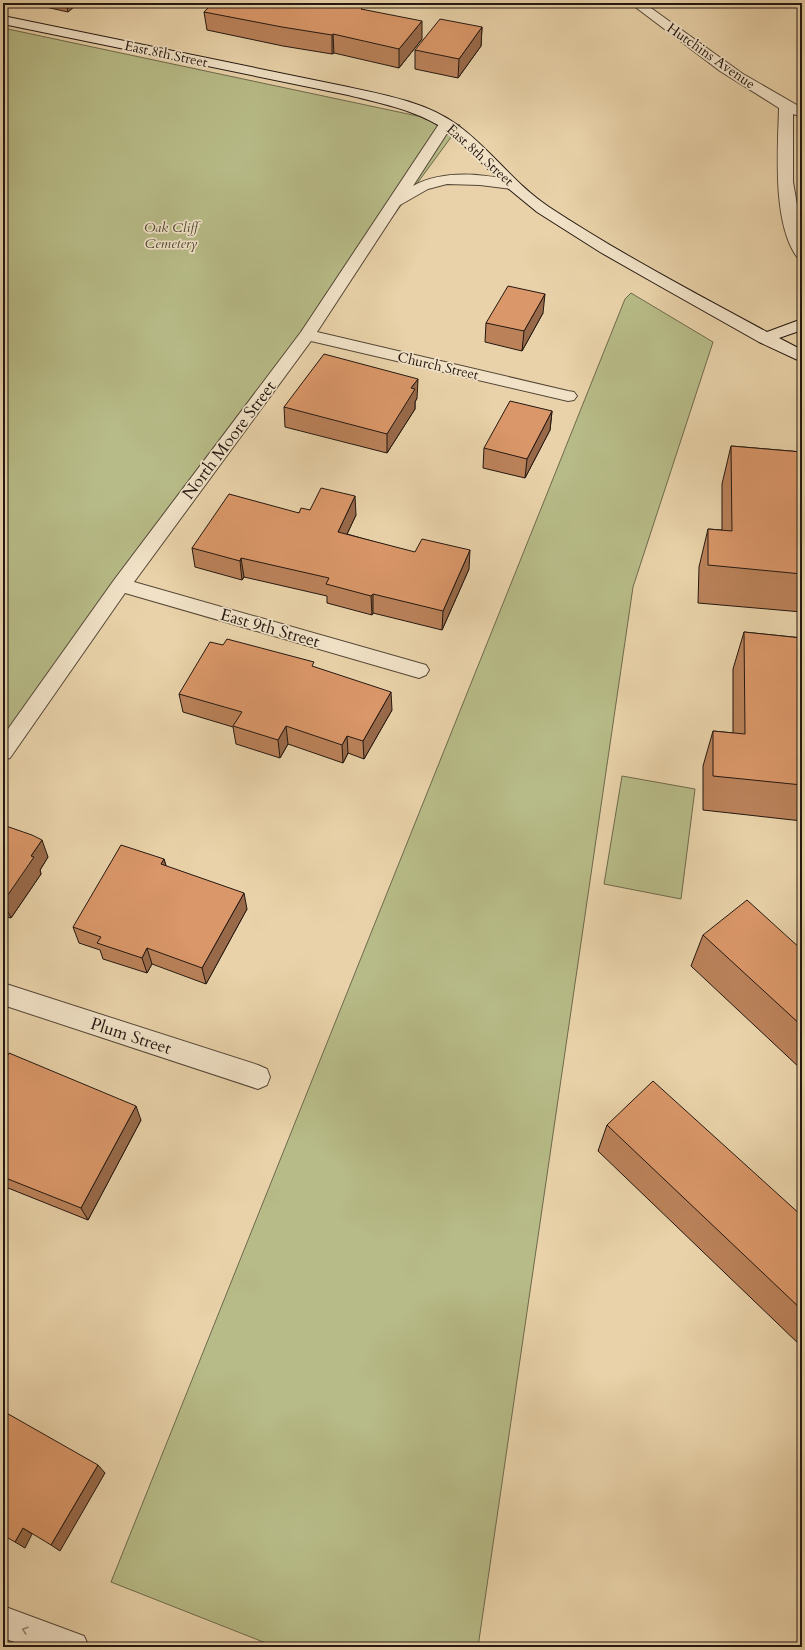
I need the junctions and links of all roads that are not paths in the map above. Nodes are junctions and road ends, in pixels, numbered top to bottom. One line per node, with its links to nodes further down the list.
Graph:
1 (636, 3): 3 (street, Hutchins Avenue)
2 (3, 20): 5 (street, East 8th Street)
3 (786, 107): 4 (street, Hutchins Avenue); 8 (street)
4 (802, 113)
5 (446, 124): 6 (street, East 8th Street); 7 (street, North Moore Street)
6 (513, 185): 7 (street); 11 (street, East 8th Street)
7 (395, 204): 10 (street, North Moore Street)
8 (802, 254)
9 (802, 324): 11 (street)
10 (307, 335): 13 (street, Church Street); 14 (street, North Moore Street)
11 (765, 338): 12 (street, East 8th Street)
12 (802, 357)
13 (568, 396)
14 (121, 586): 15 (street, East 9th Street); 16 (street, North Moore Street)
15 (419, 670)
16 (3, 752)
17 (3, 994): 18 (street, Plum Street)
18 (258, 1077)
19 (3, 1622): 20 (street, one-way to 19)
20 (70, 1647)

